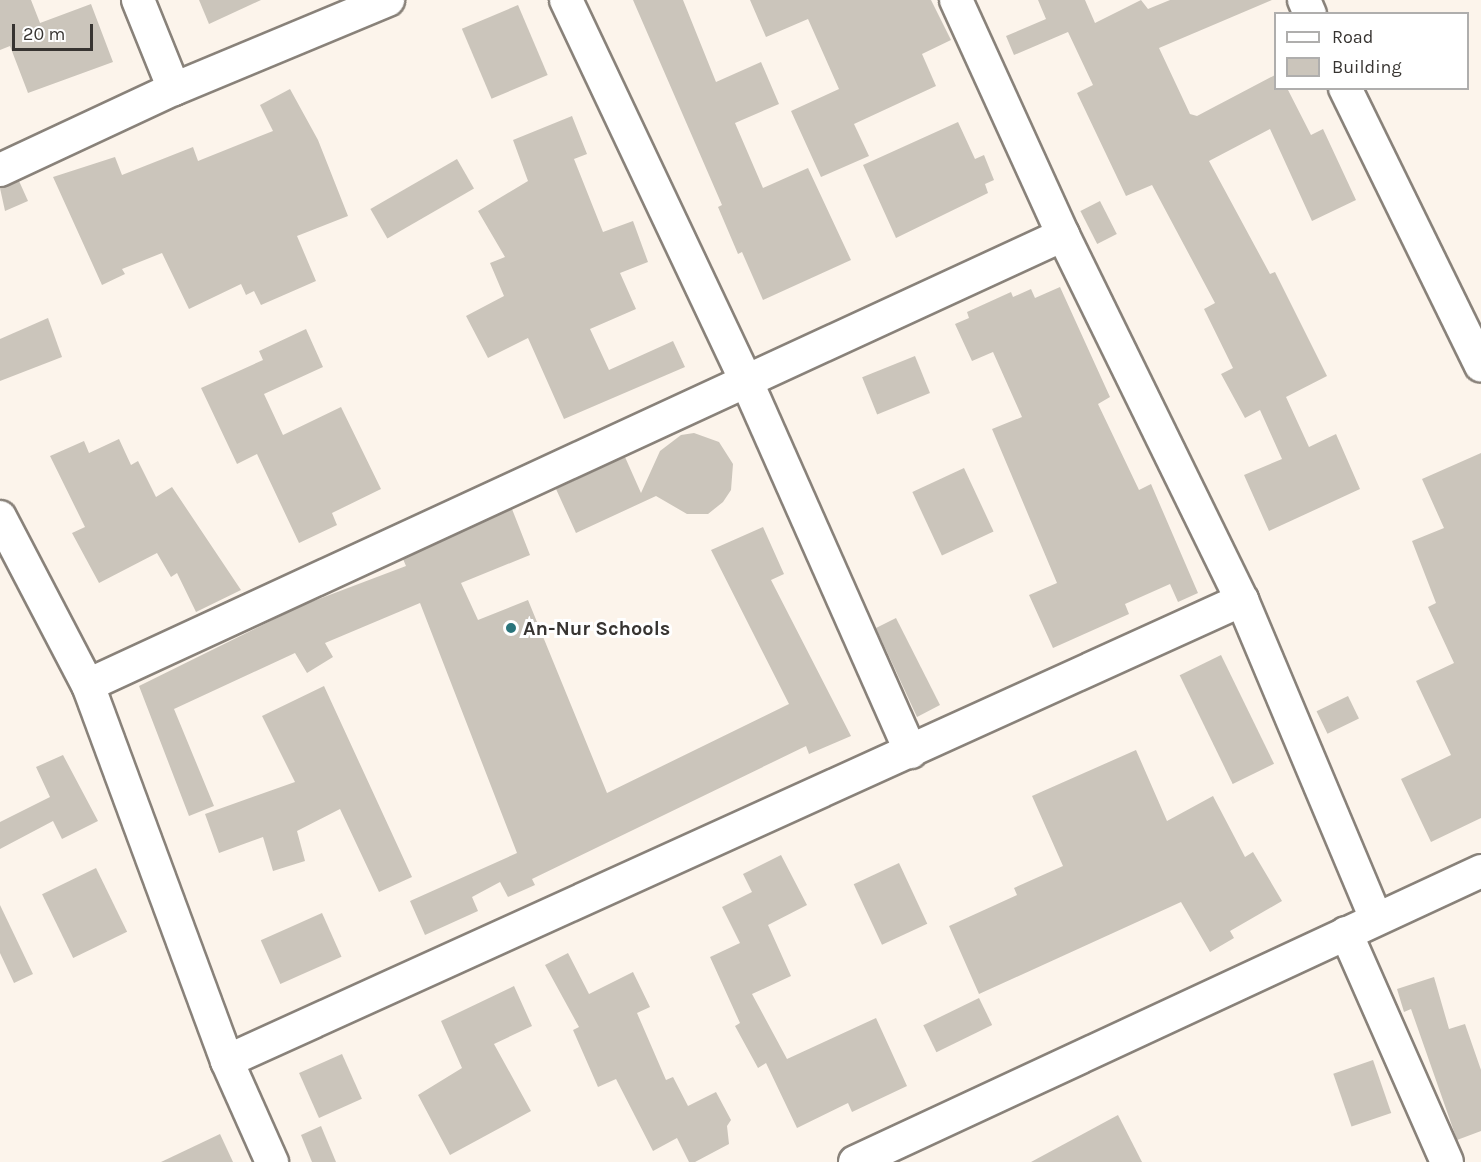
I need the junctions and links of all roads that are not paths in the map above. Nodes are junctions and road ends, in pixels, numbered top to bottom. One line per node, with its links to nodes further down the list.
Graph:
1 (138, 0): 5 (street)
2 (388, 0): 5 (street)
3 (566, 0): 10 (street)
4 (956, 0): 8 (street)
5 (174, 89): 7 (street)
6 (1346, 90): 9 (street)
7 (0, 170)
8 (1064, 235): 10 (street); 12 (street)
9 (1481, 366)
10 (746, 380): 13 (street); 14 (street)
11 (0, 517): 13 (street)
12 (1242, 600): 14 (street); 16 (street)
13 (88, 685): 18 (street)
14 (911, 752): 18 (street)
15 (1481, 871): 16 (street)
16 (1376, 918): 17 (street)
17 (1346, 933): 19 (street); 21 (street)
18 (227, 1061): 20 (street)
19 (1444, 1161)
20 (272, 1162)
21 (855, 1162)

